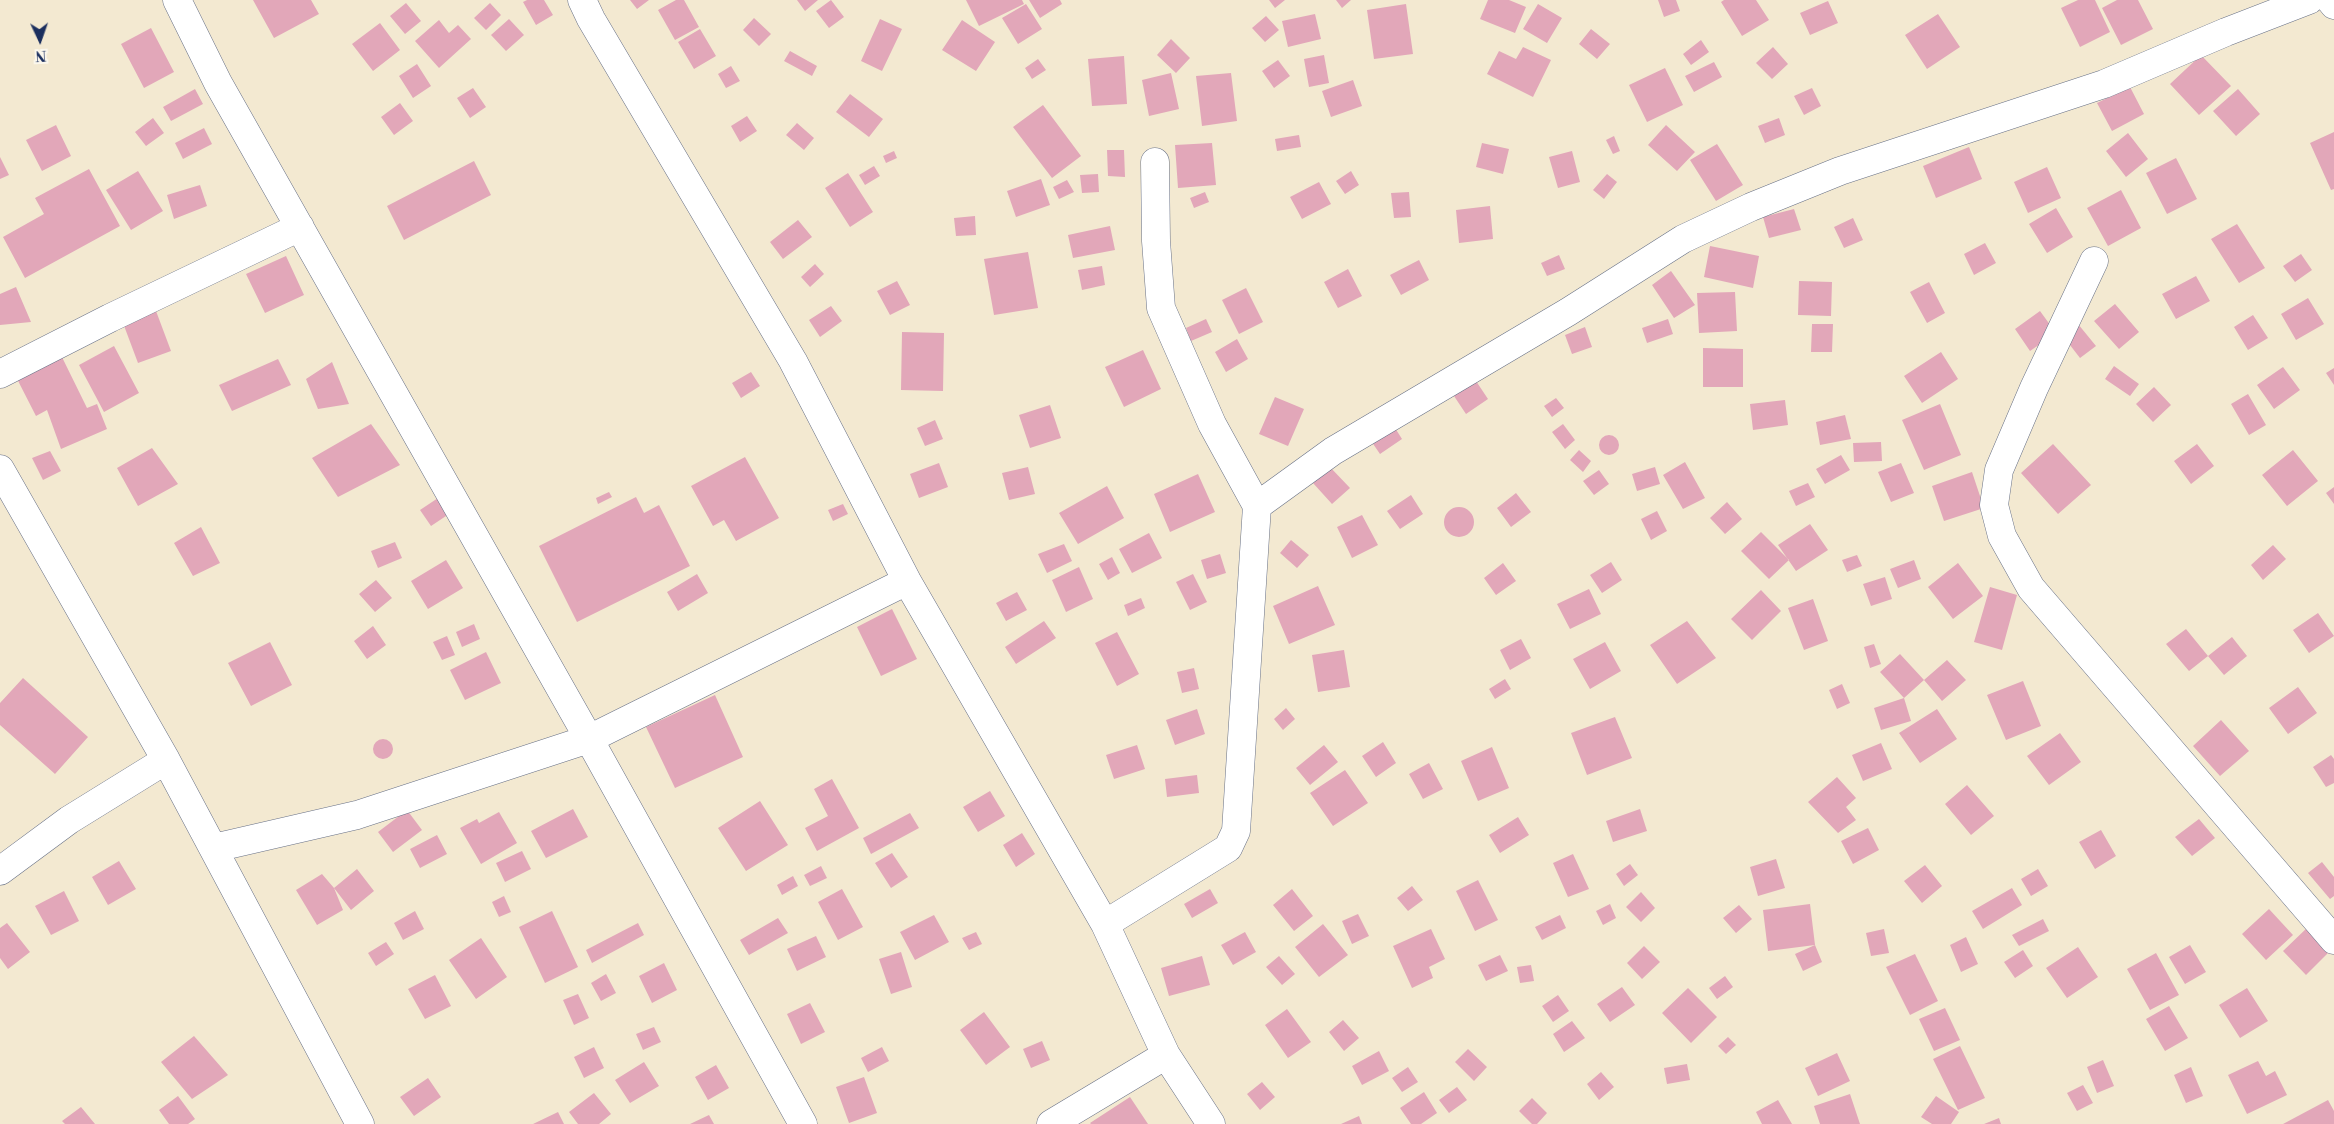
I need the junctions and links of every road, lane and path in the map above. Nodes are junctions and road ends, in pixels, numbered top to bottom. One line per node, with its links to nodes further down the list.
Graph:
1 (176, 0): 7 (street)
2 (582, 0): 12 (street)
3 (2309, 0): 11 (street)
4 (2330, 0): 5 (street)
5 (2334, 5)
6 (1156, 162): 11 (street)
7 (300, 227): 9 (street); 13 (street)
8 (2094, 260): 18 (street)
9 (0, 374)
10 (0, 469): 14 (street)
11 (1257, 506): 17 (street)
12 (907, 581): 13 (street); 17 (street)
13 (589, 739): 15 (street); 21 (street)
14 (166, 760): 15 (street); 16 (street)
15 (214, 848): 20 (street)
16 (0, 871)
17 (1105, 924): 19 (street)
18 (2334, 940)
19 (1166, 1055): 22 (street); 23 (street)
20 (360, 1124)
21 (803, 1124)
22 (1050, 1124)
23 (1211, 1124)

